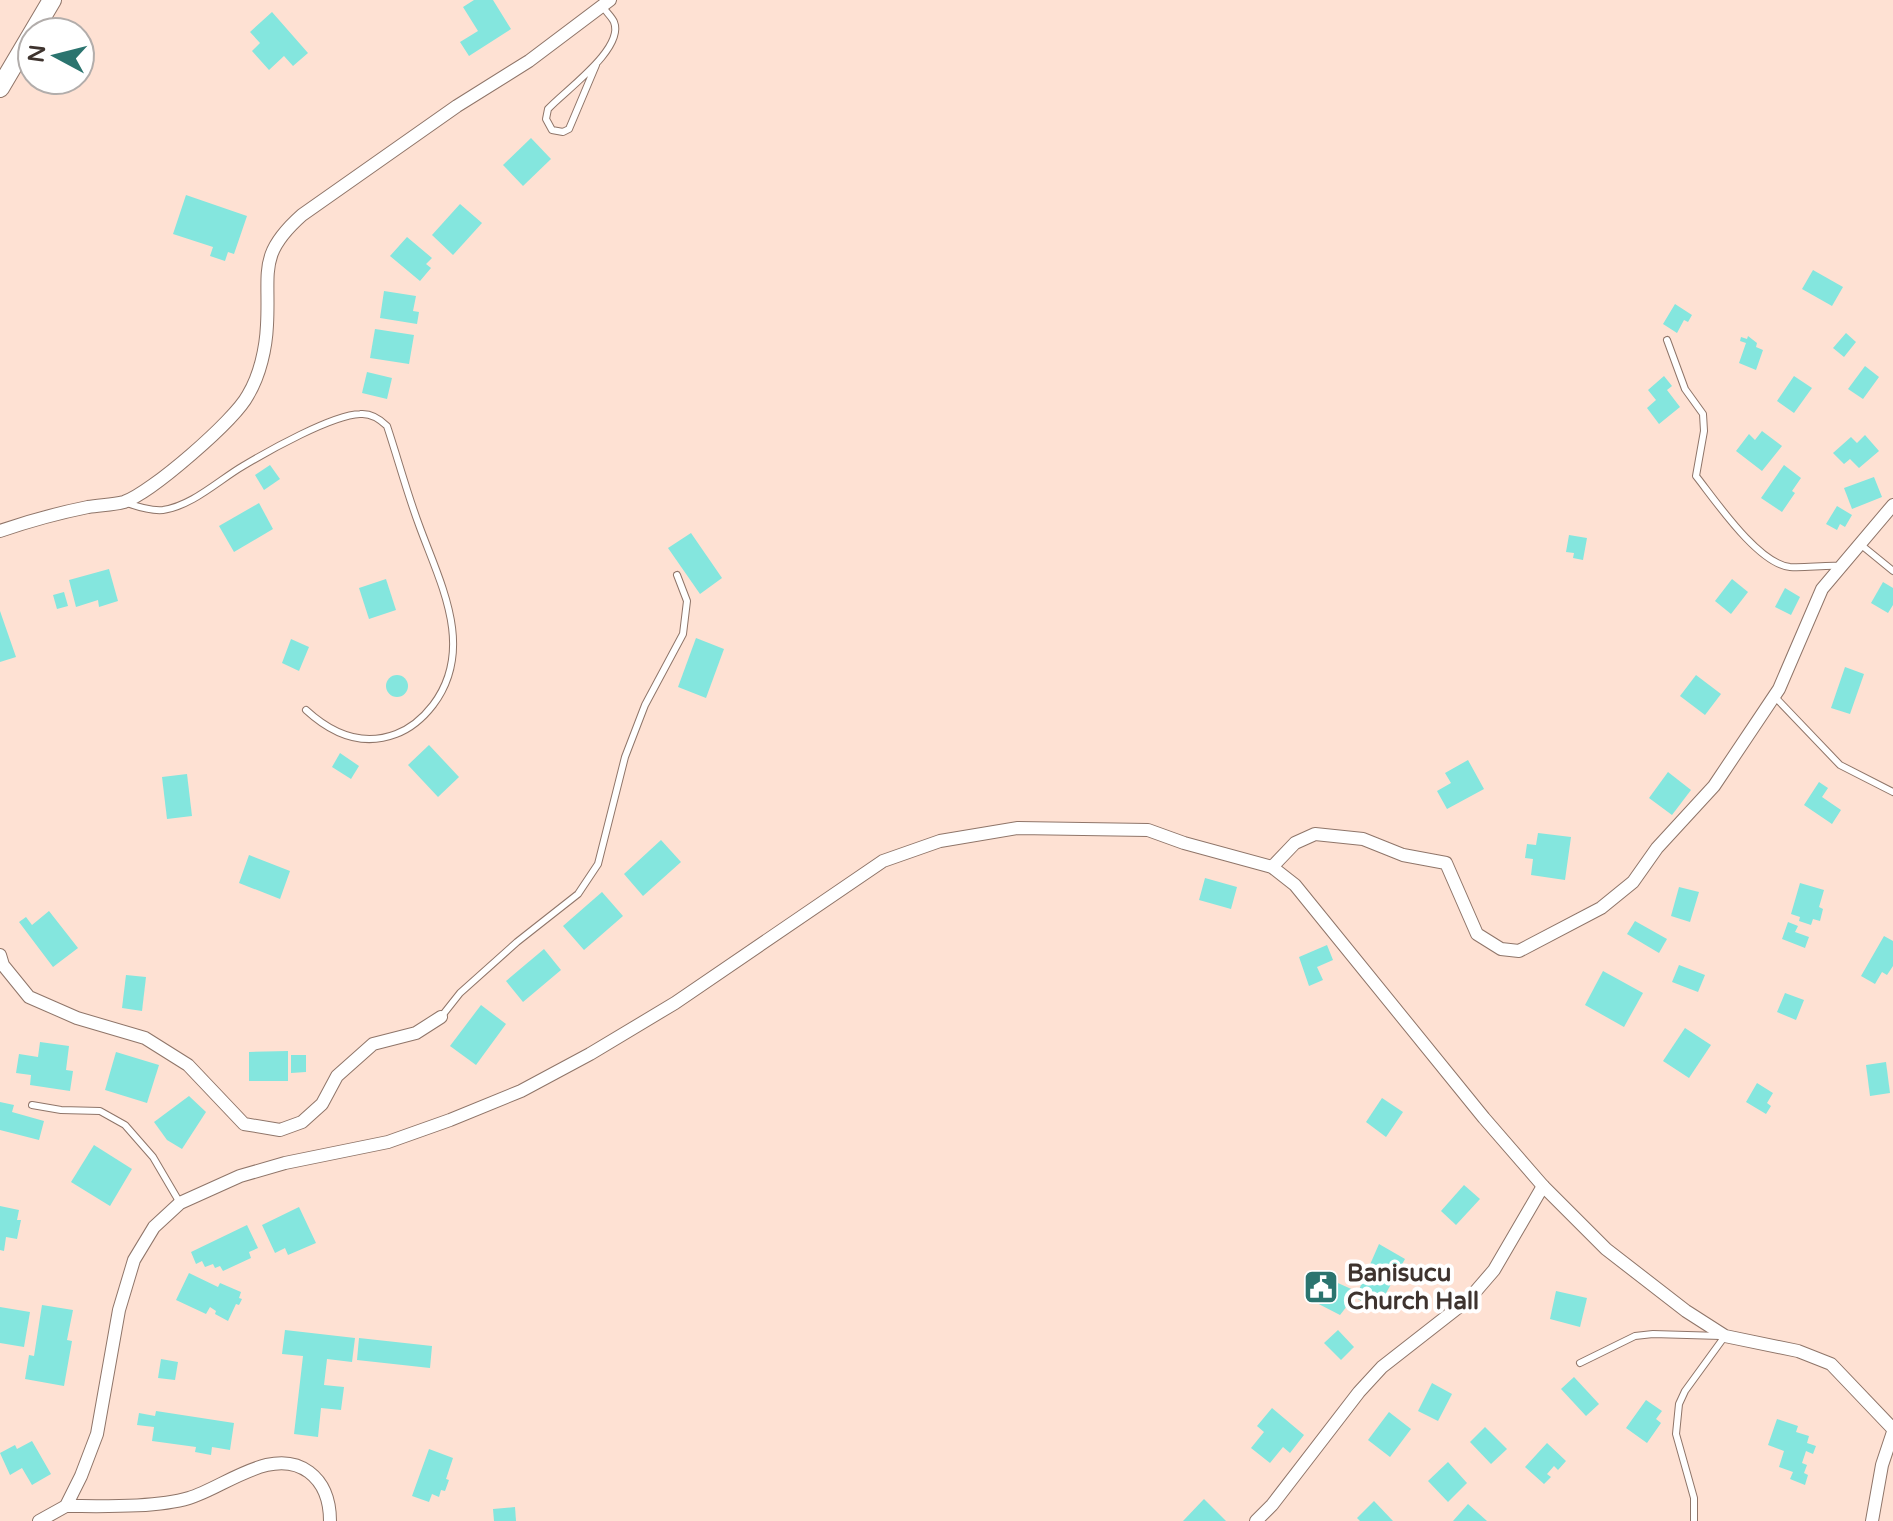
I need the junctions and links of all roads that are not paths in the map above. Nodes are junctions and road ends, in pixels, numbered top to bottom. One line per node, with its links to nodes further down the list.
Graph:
1 (52, 0): 4 (main road)
2 (606, 4): 3 (lane); 6 (street)
3 (596, 65): 3 (lane)
4 (0, 88)
5 (1667, 340): 10 (lane)
6 (124, 502): 8 (street); 14 (lane)
7 (1893, 505): 9 (street)
8 (0, 531)
9 (1860, 544): 10 (street); 11 (lane)
10 (1841, 566): 13 (street)
11 (1893, 571)
12 (677, 575): 18 (lane)
13 (1774, 696): 15 (lane); 16 (street)
14 (306, 710)
15 (1893, 792)
16 (1272, 867): 20 (street); 21 (street)
17 (0, 955): 18 (street)
18 (441, 1017)
19 (32, 1105): 21 (lane)
20 (1543, 1186): 22 (street); 28 (street)
21 (180, 1203): 25 (street)
22 (1725, 1336): 23 (lane); 24 (street); 29 (lane)
23 (1580, 1363)
24 (1893, 1430): 30 (street)
25 (66, 1506): 26 (street); 27 (street)
26 (39, 1521)
27 (330, 1521)
28 (1256, 1521)
29 (1694, 1521)
30 (1872, 1521)

